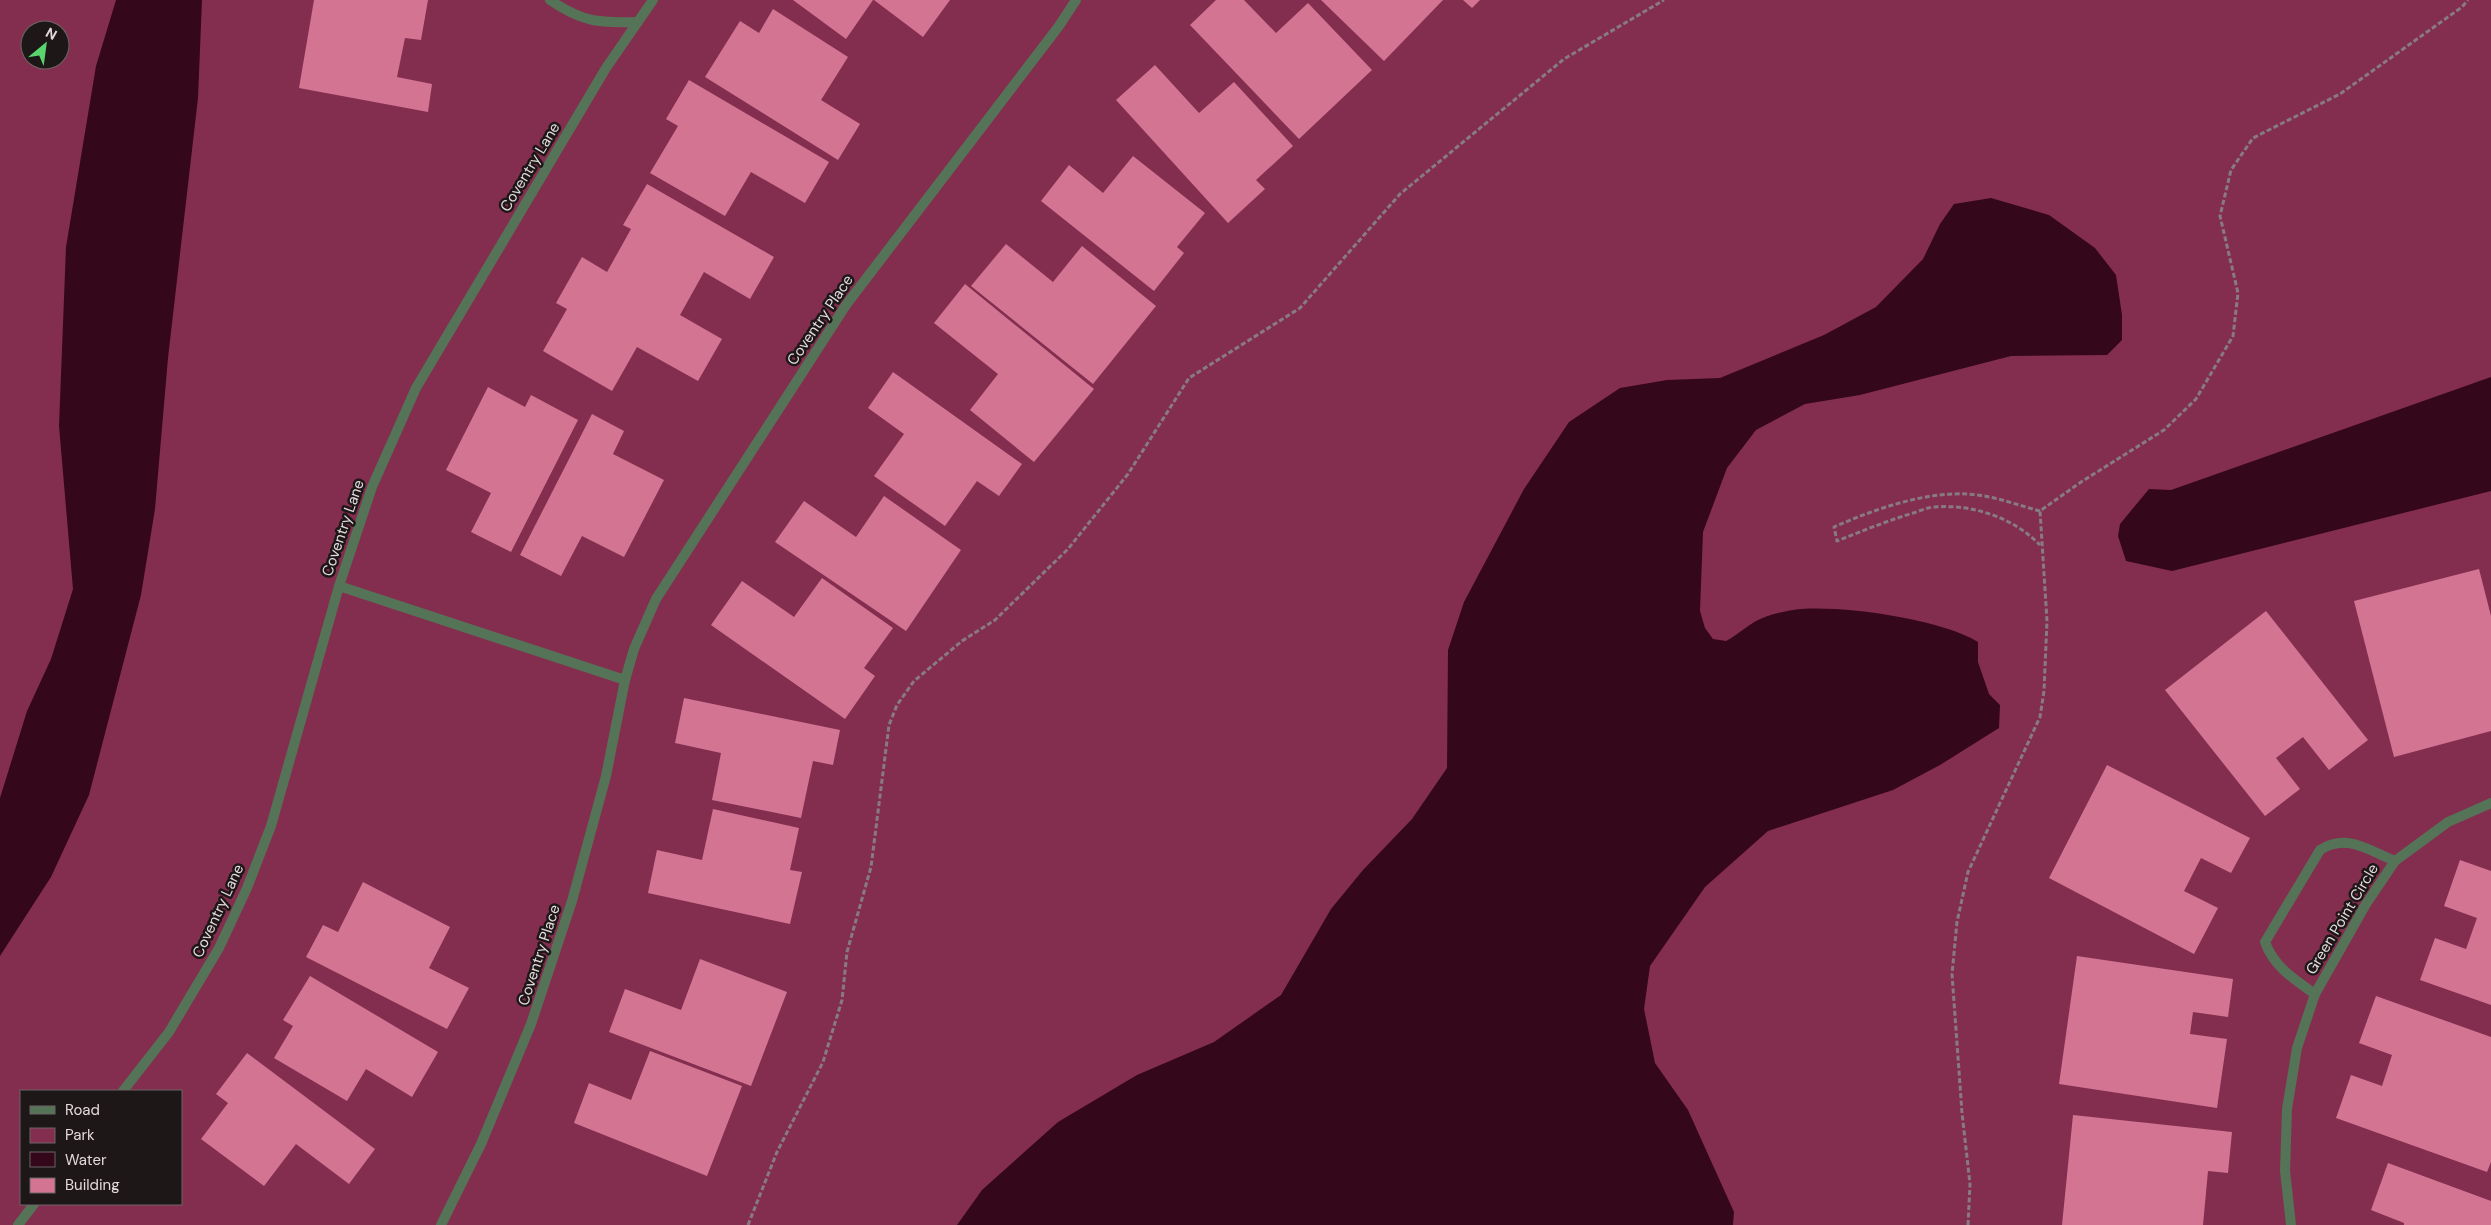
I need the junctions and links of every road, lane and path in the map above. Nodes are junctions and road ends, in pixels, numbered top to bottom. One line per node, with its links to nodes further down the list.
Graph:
1 (550, 0): 6 (street)
2 (653, 0): 6 (street, Coventry Lane)
3 (1076, 0): 10 (street, Coventry Place)
4 (1664, 0): 18 (path)
5 (2468, 0): 7 (path)
6 (636, 22): 9 (street, Coventry Lane)
7 (2040, 511): 8 (path); 8 (path)
8 (2041, 545): 19 (path)
9 (339, 586): 10 (street); 14 (street, Coventry Lane)
10 (625, 680): 17 (street, Coventry Place)
11 (2491, 803): 12 (street, Green Point Circle)
12 (2394, 861): 13 (street, Green Point Circle); 13 (street, Green Point Circle)
13 (2315, 994): 20 (street, Green Point Circle)
14 (124, 1090)
15 (33, 1205): 16 (street)
16 (18, 1225)
17 (441, 1225)
18 (748, 1225)
19 (1968, 1225)
20 (2291, 1225)

